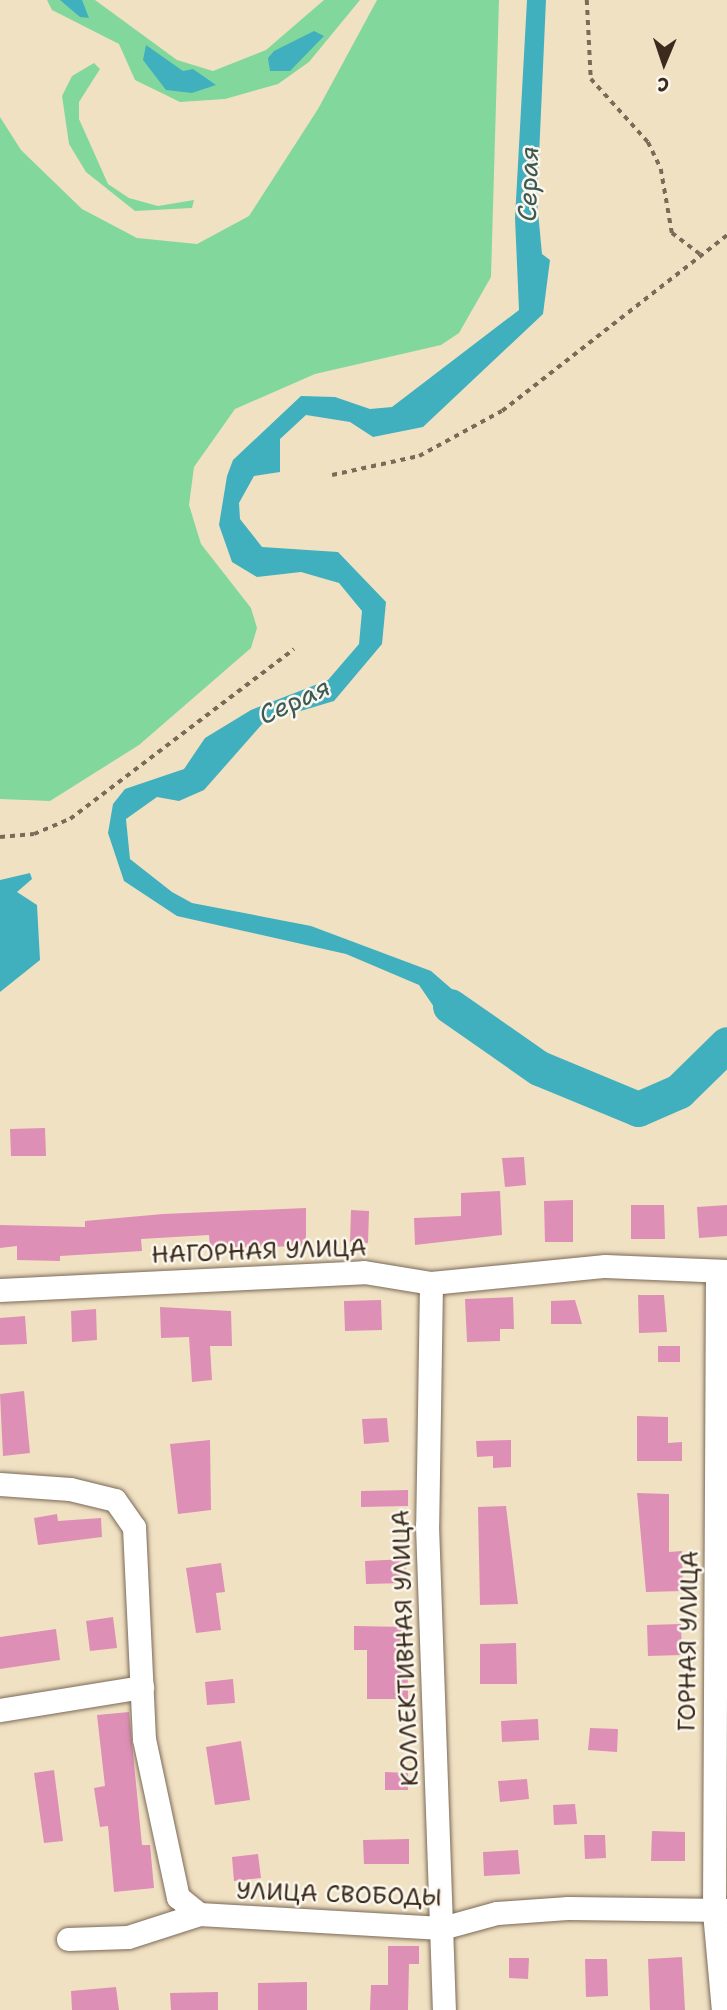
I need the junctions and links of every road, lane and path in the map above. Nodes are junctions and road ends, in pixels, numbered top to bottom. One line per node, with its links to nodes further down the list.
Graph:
1 (587, 0): 3 (path)
2 (727, 235): 3 (path)
3 (700, 254): 4 (path)
4 (332, 475)
5 (294, 649): 6 (path)
6 (0, 837)
7 (722, 1272): 8 (street, НАГОРНАЯ УЛИЦА); 13 (street, ГОРНАЯ УЛИЦА)
8 (432, 1283): 9 (street, НАГОРНАЯ УЛИЦА); 15 (street, КОЛЛЕКТИВНАЯ УЛИЦА)
9 (0, 1290)
10 (0, 1484): 11 (street)
11 (142, 1687): 12 (street); 14 (street)
12 (0, 1710)
13 (720, 1911): 15 (street, УЛИЦА СВОБОДЫ); 18 (street, ГОРНАЯ УЛИЦА)
14 (199, 1914): 15 (street, УЛИЦА СВОБОДЫ); 16 (street)
15 (442, 1928): 17 (street, КОЛЛЕКТИВНАЯ УЛИЦА)
16 (68, 1939)
17 (444, 2010)
18 (723, 2010)

